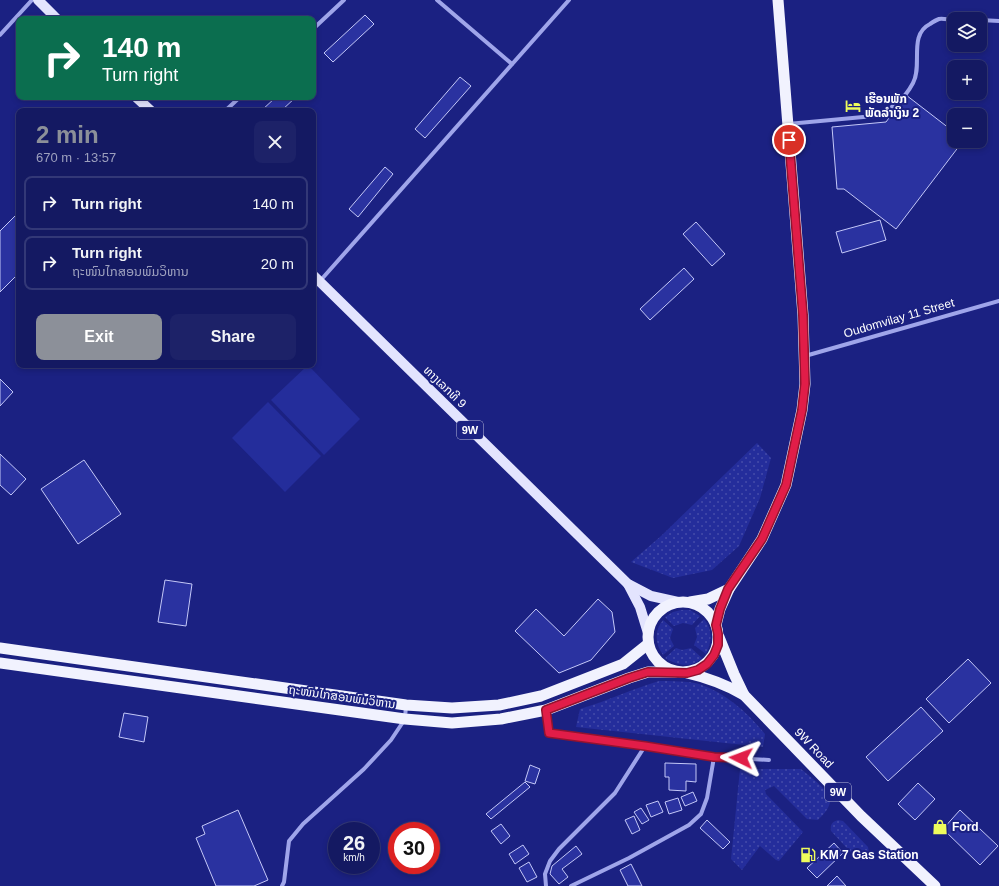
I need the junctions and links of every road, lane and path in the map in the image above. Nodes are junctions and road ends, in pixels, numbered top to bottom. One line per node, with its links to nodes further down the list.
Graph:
1 (32, 0): 7 (street)
2 (38, 0): 8 (main road)
3 (344, 0): 13 (street)
4 (437, 0): 15 (street)
5 (569, 0): 15 (street)
6 (778, 0): 20 (highway)
7 (17, 16)
8 (54, 16)
9 (16, 18): 14 (street)
10 (947, 20): 20 (street)
11 (987, 20): 12 (street)
12 (999, 21)
13 (316, 26)
14 (0, 35)
15 (512, 64): 21 (street)
16 (139, 100): 18 (main road)
17 (237, 100): 19 (street)
18 (148, 108)
19 (228, 108)
20 (788, 124): 23 (highway)
21 (316, 278): 24 (main road, ທາງເລກທີ 9 / 9W)
22 (999, 300): 23 (street, Oudomvilay 11 Street)
23 (804, 356): 25 (highway)
24 (628, 584): 26 (main road, ທາງເລກທີ 9); 29 (main road, ທາງເລກທີ 9)
25 (728, 589): 27 (highway); 28 (highway)
26 (678, 602): 27 (highway); 29 (highway)
27 (690, 602): 28 (highway)
28 (717, 629): 33 (highway); 34 (highway)
29 (648, 638): 32 (highway); 35 (highway, ຖະໜົນໄກສອນພົມວິຫານ)
30 (0, 648): 35 (highway, ຖະໜົນໄກສອນພົມວິຫານ)
31 (0, 663): 37 (highway, ຖະໜົນໄກສອນພົມວິຫານ)
32 (675, 672): 33 (highway); 36 (highway, ຖະໜົນໄກສອນພົມວິຫານ)
33 (687, 673): 34 (highway)
34 (744, 695): 44 (highway, 9W Road / 9W)
35 (406, 705): 37 (street)
36 (546, 710): 37 (highway, ຖະໜົນໄກສອນພົມວິຫານ); 38 (street)
37 (405, 720): 41 (street)
38 (645, 746): 39 (street); 42 (street)
39 (714, 757): 40 (street); 43 (street)
40 (769, 760)
41 (282, 886)
42 (546, 886)
43 (571, 886)
44 (934, 886)

